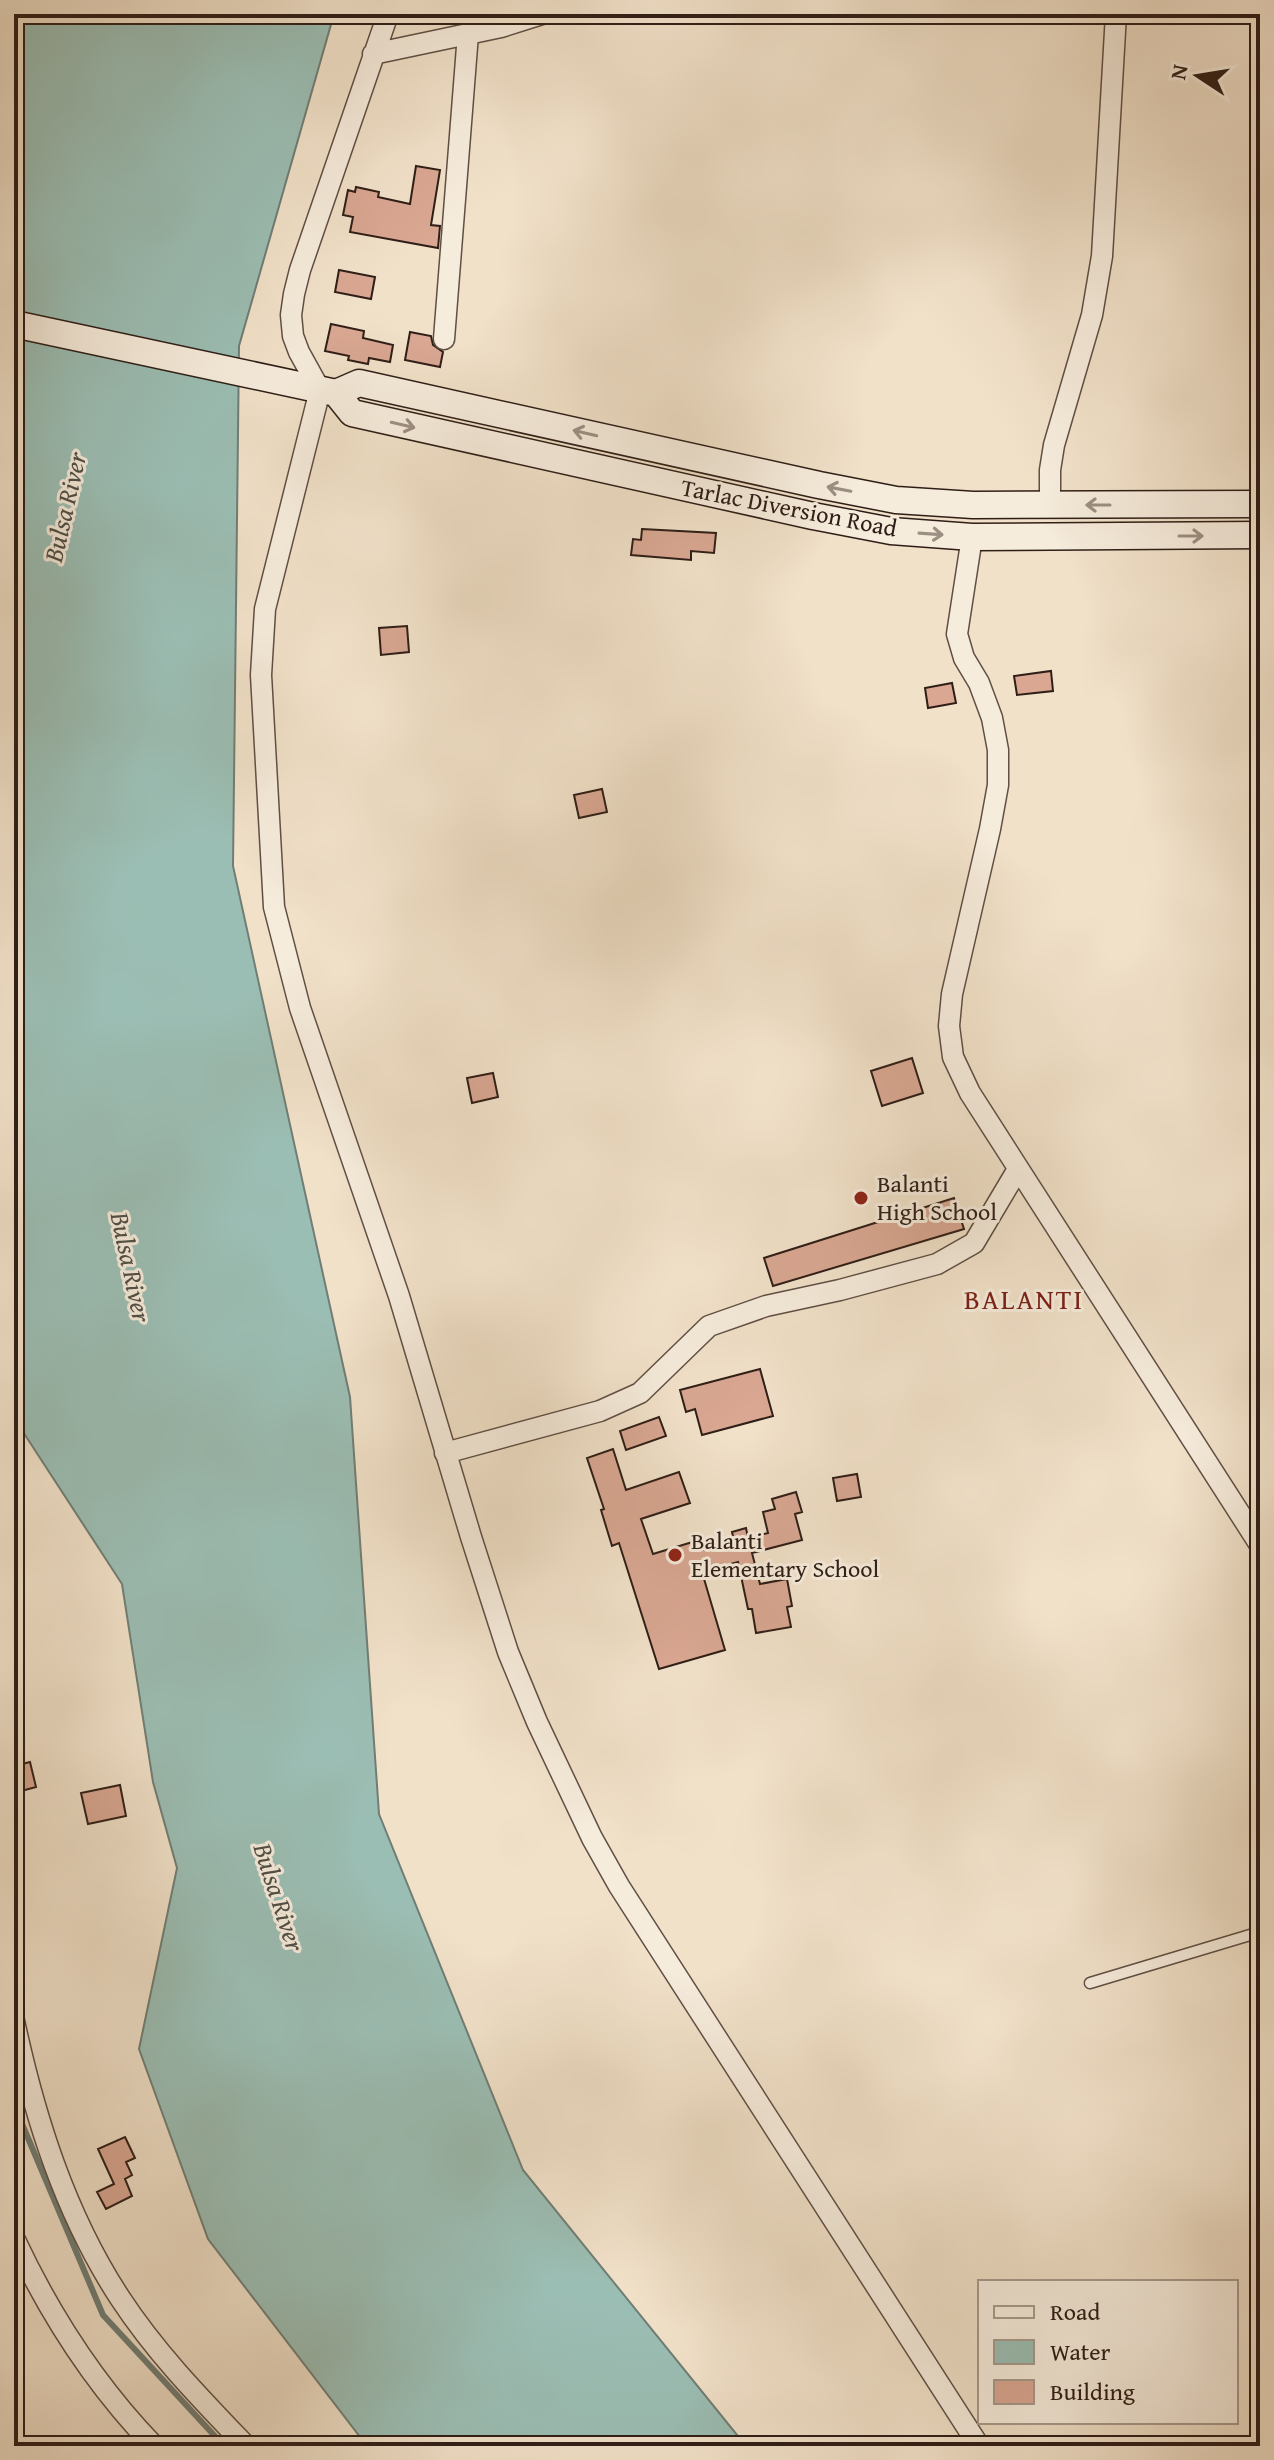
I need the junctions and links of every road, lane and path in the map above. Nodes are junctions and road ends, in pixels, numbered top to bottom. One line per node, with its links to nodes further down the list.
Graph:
1 (388, 14): 5 (street)
2 (542, 14): 4 (street)
3 (1116, 14): 11 (street)
4 (468, 34): 5 (street); 7 (street)
5 (373, 54): 8 (street)
6 (14, 324): 8 (main road, Tarlac Diversion Road)
7 (444, 339)
8 (319, 390): 10 (main road, Tarlac Diversion Road, one-way to 8); 14 (main road, Tarlac Diversion Road, one-way to 14); 16 (street)
9 (1260, 504): 11 (main road, Tarlac Diversion Road, one-way to 11)
10 (973, 505): 11 (main road, Tarlac Diversion Road); 14 (main road)
11 (1050, 505): 13 (main road)
12 (1260, 535): 13 (main road, Tarlac Diversion Road, one-way to 12)
13 (1050, 536): 14 (main road, Tarlac Diversion Road)
14 (972, 537): 15 (street)
15 (1018, 1169): 16 (street); 17 (street)
16 (445, 1453): 24 (street)
17 (1260, 1545)
18 (1260, 1932): 19 (lane)
19 (1090, 1983)
20 (14, 2021): 23 (street)
21 (14, 2238): 22 (street)
22 (154, 2446)
23 (246, 2446)
24 (979, 2446)

